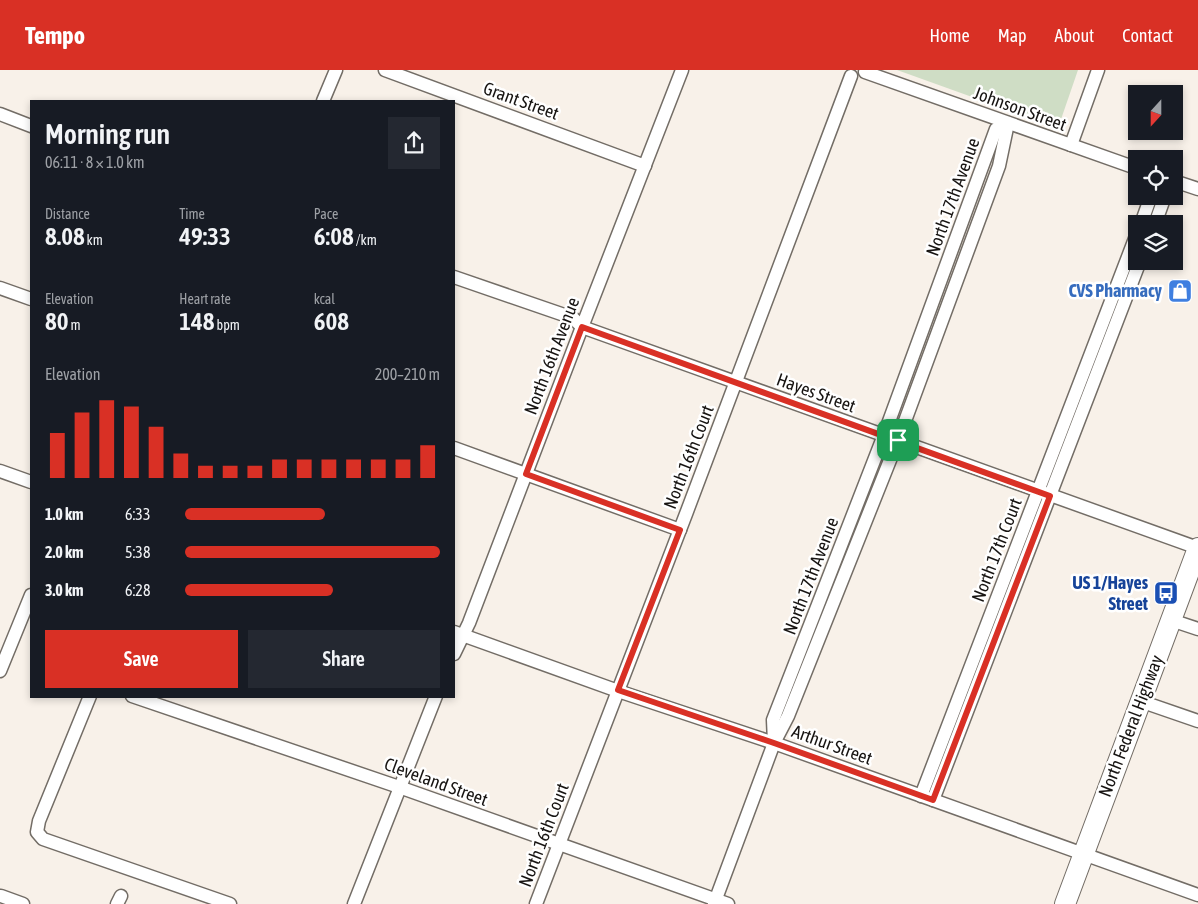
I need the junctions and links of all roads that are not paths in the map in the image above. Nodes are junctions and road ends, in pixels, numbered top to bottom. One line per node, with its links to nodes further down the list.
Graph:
1 (336, 70): 7 (street)
2 (385, 70): 13 (street, Grant Street)
3 (682, 70): 13 (street, North 16th Avenue)
4 (1098, 70): 11 (street)
5 (865, 71): 6 (street); 9 (street, Johnson Street)
6 (848, 73): 21 (street, North 16th Court)
7 (323, 100)
8 (0, 114): 10 (street)
9 (1008, 123): 11 (street, Johnson Street); 22 (street, North 17th Avenue); 23 (street, North 17th Avenue)
10 (30, 126)
11 (1072, 145): 12 (street, Johnson Street)
12 (1128, 165)
13 (645, 166): 20 (street, North 16th Avenue)
14 (1183, 184): 15 (street)
15 (1198, 189)
16 (1132, 270): 28 (street, North 17th Court)
17 (455, 277): 20 (street, Hayes Street)
18 (0, 288): 19 (street)
19 (30, 299)
20 (582, 327): 21 (street, Hayes Street); 26 (street, North 16th Avenue)
21 (736, 383): 22 (street, Hayes Street); 29 (street, North 16th Court)
22 (884, 435): 23 (street, Hayes Street); 43 (street, North 17th Avenue)
23 (898, 440): 28 (street, Hayes Street); 43 (street, North 17th Avenue)
24 (455, 448): 26 (street)
25 (0, 471): 27 (street)
26 (526, 474): 29 (street); 34 (street, North 16th Avenue)
27 (30, 482)
28 (1045, 493): 30 (street, Hayes Street); 45 (street, North 17th Court); 46 (street, North 17th Court)
29 (680, 530): 37 (street, North 16th Court)
30 (1198, 548): 32 (main road, North Federal Highway)
31 (30, 596): 36 (street)
32 (1171, 620): 33 (street); 41 (main road, North Federal Highway)
33 (1198, 629)
34 (459, 634): 35 (street, North 16th Avenue); 37 (street, Arthur Street)
35 (455, 650)
36 (0, 671)
37 (618, 690): 43 (street, Arthur Street); 47 (street, North 16th Court)
38 (89, 698): 53 (street)
39 (138, 698): 44 (street, Cleveland Street)
40 (435, 698): 44 (street)
41 (1140, 701): 42 (street); 48 (main road, North Federal Highway)
42 (1198, 721)
43 (774, 743): 45 (street, Arthur Street); 51 (street, North 17th Avenue)
44 (399, 787): 47 (street, Cleveland Street); 54 (street)
45 (921, 796): 46 (street, Arthur Street)
46 (933, 800): 48 (street, Arthur Street)
47 (560, 845): 51 (street, Cleveland Street); 55 (street, North 16th Court)
48 (1083, 853): 49 (street, Arthur Street); 57 (main road, North Federal Highway)
49 (1198, 895)
50 (0, 896): 52 (street)
51 (715, 902): 56 (street, Cleveland Street)
52 (23, 904)
53 (230, 904)
54 (354, 904)
55 (536, 904)
56 (728, 904)
57 (1065, 904)

